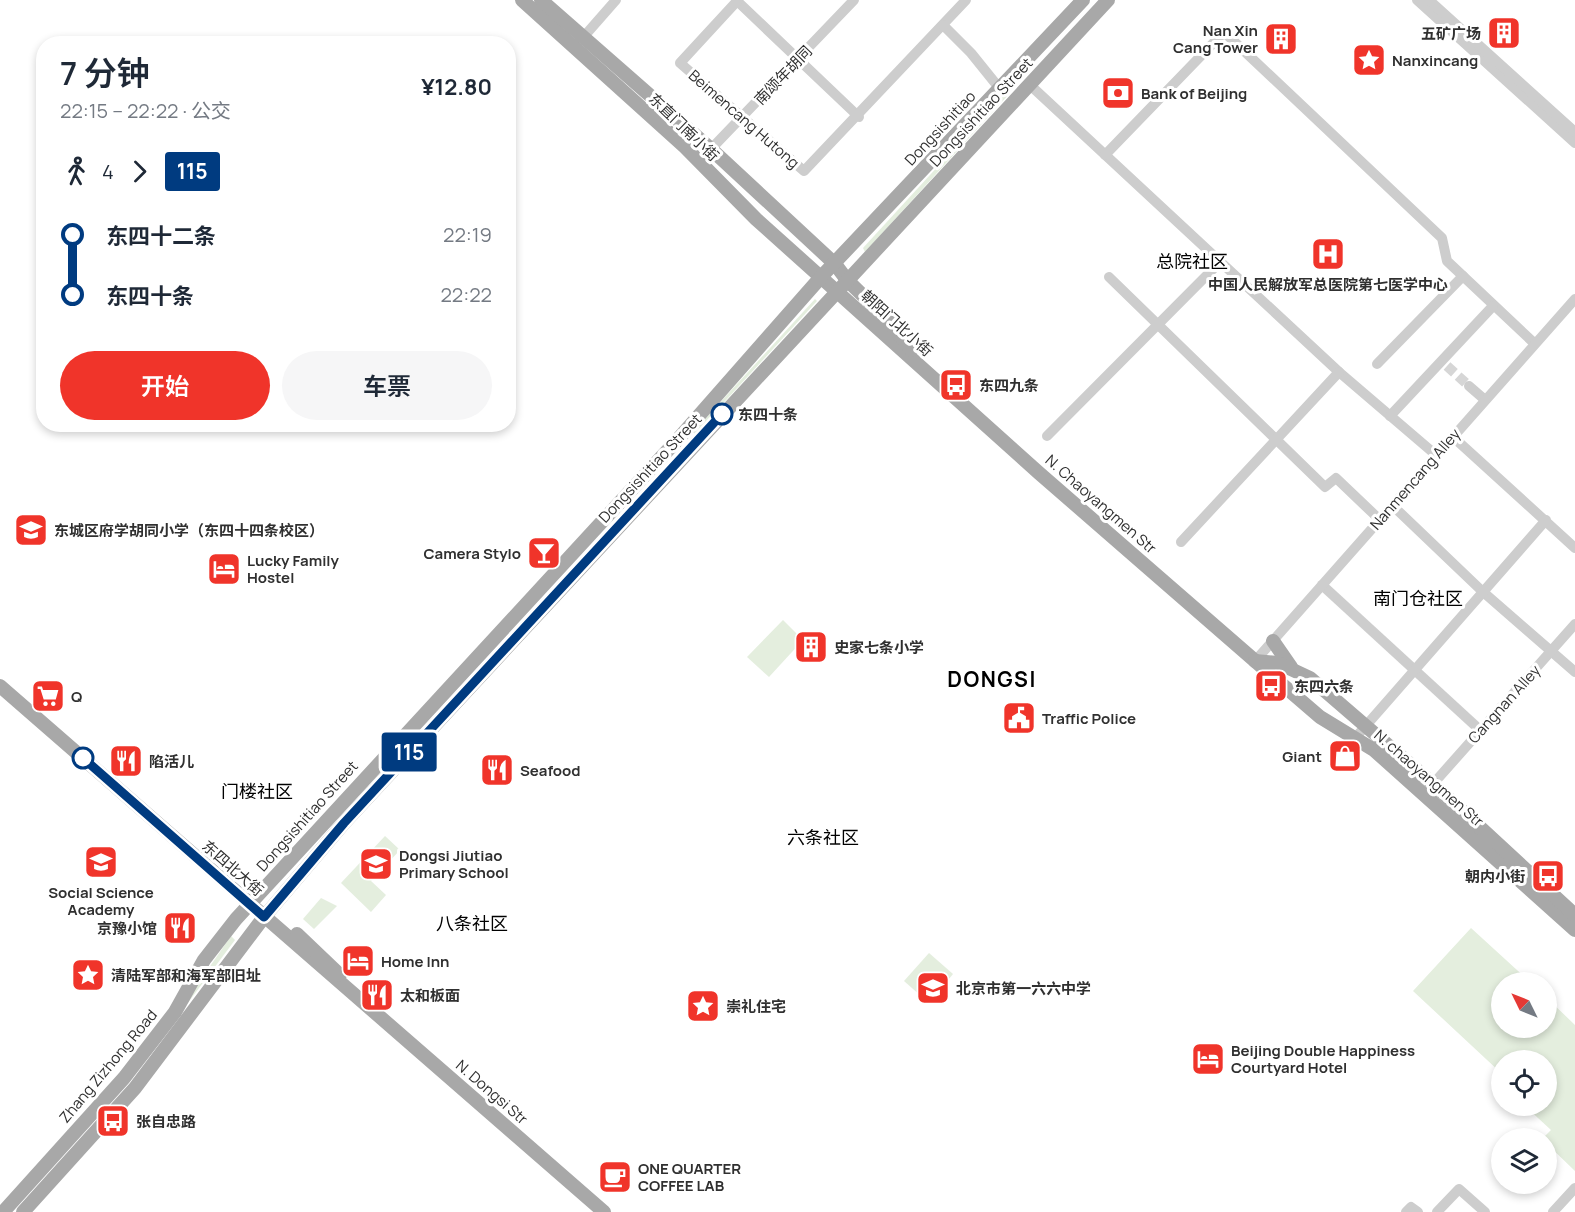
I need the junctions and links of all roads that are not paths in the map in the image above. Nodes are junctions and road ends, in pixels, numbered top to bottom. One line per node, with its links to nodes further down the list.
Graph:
1 (522, 0): 12 (main road, 东直门南小街)
2 (541, 0): 12 (main road, 东直门南小街)
3 (616, 0): 12 (street)
4 (737, 0): 13 (street); 16 (street, Beimencang Hutong)
5 (854, 0): 13 (street, 南颂年胡同)
6 (966, 0): 11 (street, Beimencang Hutong)
7 (1083, 0): 15 (main road, Dongsishitiao)
8 (1108, 0): 14 (main road, Dongsishitiao Street)
9 (1417, 0): 19 (street)
10 (1429, 0): 18 (street)
11 (943, 25): 15 (street); 17 (street, Beimencang Hutong)
12 (578, 42): 20 (main road, 东直门南小街); 26 (main road, 东直门南小街)
13 (798, 60): 16 (street, 南颂年胡同); 17 (street)
14 (1030, 85): 21 (street); 27 (main road, Dongsishitiao Street)
15 (1000, 89): 23 (main road, Dongsishitiao)
16 (744, 117): 17 (street, Beimencang Hutong); 20 (street, 南颂年胡同)
17 (859, 117)
18 (1575, 132)
19 (1575, 143)
20 (711, 149): 23 (main road, 东直门南小街)
21 (1105, 155): 22 (street); 24 (street)
22 (1220, 262): 31 (street); 35 (street)
23 (835, 264): 26 (main road, Dongsishitiao); 27 (main road, 东直门南小街)
24 (1463, 276): 30 (street); 33 (street)
25 (1109, 277): 31 (street)
26 (821, 278): 28 (main road, 东直门南小街); 62 (main road, Dongsishitiao Street)
27 (847, 280): 28 (main road, Dongsishitiao Street); 34 (main road, 朝阳门北小街)
28 (836, 291): 34 (main road, 朝阳门北小街); 63 (main road, Dongsishitiao Street)
29 (1575, 299): 32 (street, Nanmencang Alley)
30 (1493, 306): 32 (street); 38 (street)
31 (1157, 325): 39 (street); 41 (street)
32 (1534, 343): 37 (street, Nanmencang Alley)
33 (1377, 364)
34 (926, 371): 53 (main road, N. Chaoyangmen Str)
35 (1339, 372): 38 (street); 41 (street)
36 (1469, 386): 37 (street)
37 (1484, 399): 40 (street, Nanmencang Alley)
38 (1390, 416): 42 (street)
39 (1047, 436)
40 (1452, 436): 42 (street, Nanmencang Alley); 45 (street)
41 (1274, 440): 44 (street); 46 (street)
42 (1436, 455): 43 (street, Nanmencang Alley)
43 (1393, 506): 44 (street, Nanmencang Alley); 49 (street)
44 (1380, 520): 48 (street, Nanmencang Alley)
45 (1546, 520): 47 (street); 49 (street)
46 (1181, 542)
47 (1575, 548)
48 (1322, 585): 51 (street, Nanmencang Alley); 55 (street)
49 (1482, 591): 52 (street); 55 (street)
50 (1575, 624): 52 (street, Cangnan Alley)
51 (1273, 641): 53 (street, Nanmencang Alley); 54 (main road)
52 (1552, 651): 56 (street); 59 (street, Cangnan Alley)
53 (1255, 661): 54 (main road); 60 (main road, N. chaoyangmen Str)
54 (1293, 668): 58 (main road)
55 (1414, 669): 58 (street); 59 (street)
56 (1575, 672)
57 (0, 686): 62 (main road, 东四北大街)
58 (1365, 726): 60 (street); 61 (main road)
59 (1480, 730): 61 (street, Cangnan Alley)
60 (1356, 737): 65 (main road, N. chaoyangmen Str)
61 (1433, 784): 64 (main road)
62 (252, 901): 63 (main road, 东四北大街); 68 (main road, Zhang Zizhong Road)
63 (267, 914): 66 (main road, 东四北大街); 69 (main road, Zhang Zizhong Road)
64 (1575, 915)
65 (1575, 930)
66 (359, 997): 70 (main road, N. Dongsi Str)
67 (1575, 1188): 75 (street)
68 (3, 1212)
69 (23, 1212)
70 (604, 1212)
71 (1406, 1212): 72 (street)
72 (1418, 1212)
73 (1437, 1212): 74 (street)
74 (1485, 1212)
75 (1553, 1212)

